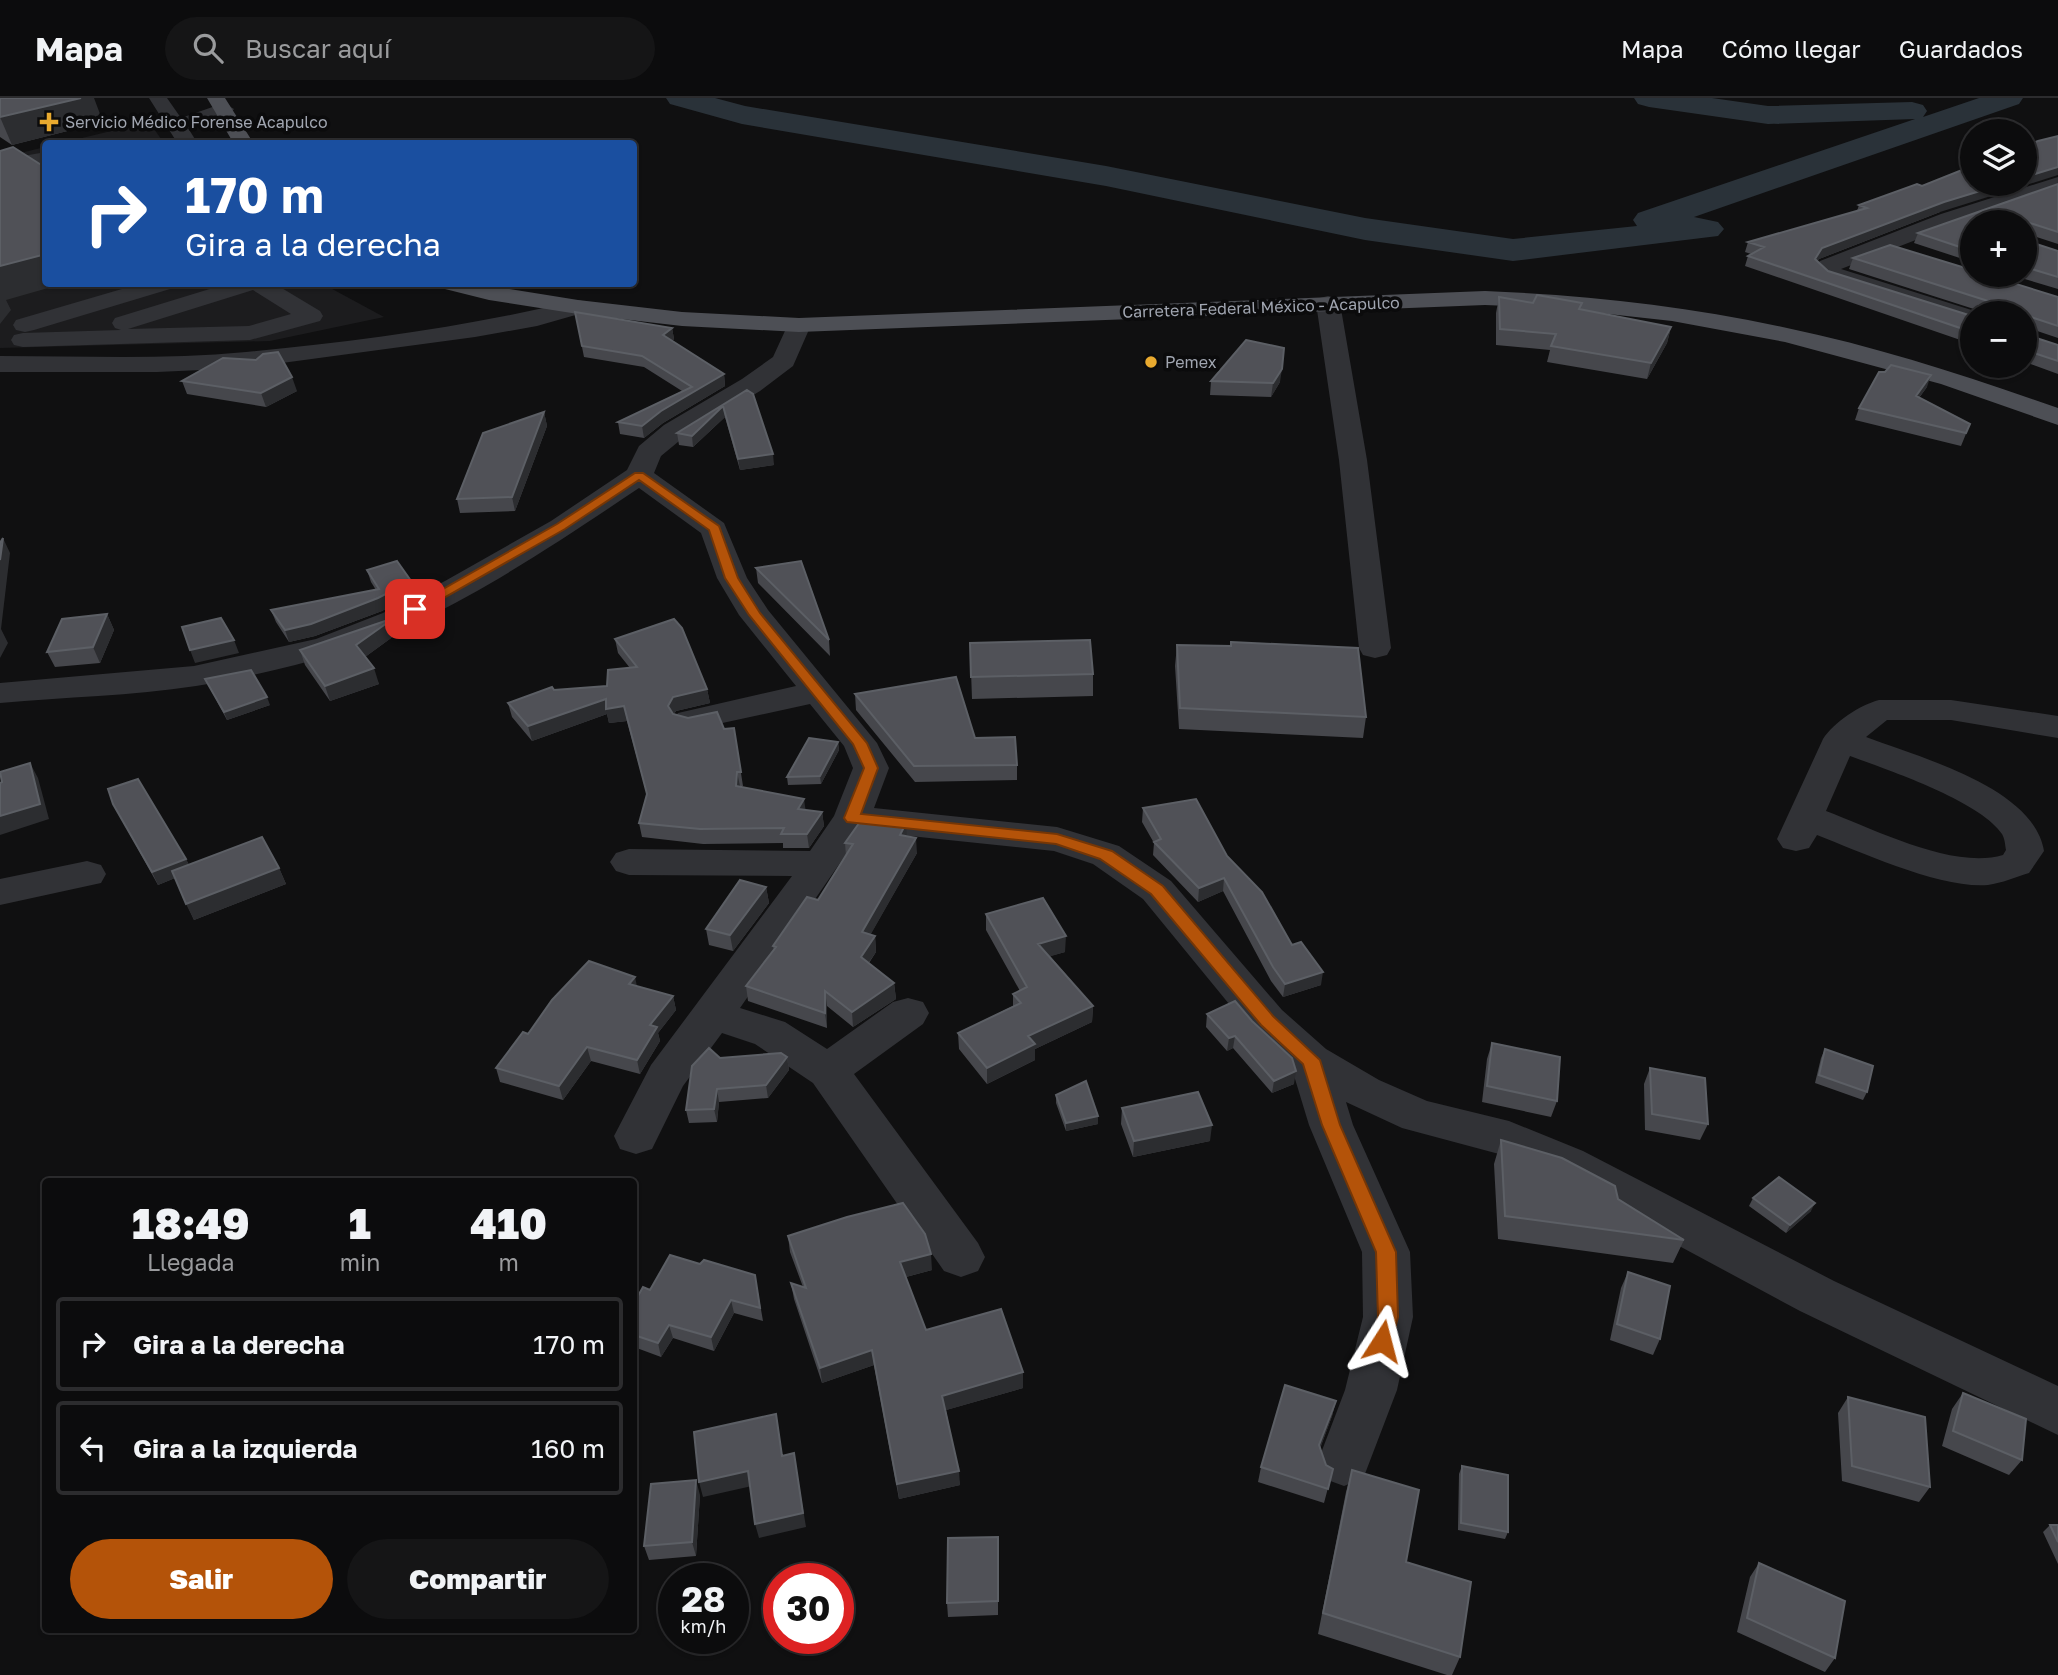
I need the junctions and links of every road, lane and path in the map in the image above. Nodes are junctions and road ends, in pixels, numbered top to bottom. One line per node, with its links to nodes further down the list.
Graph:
1 (158, 98): 3 (street)
2 (220, 103): 3 (street); 4 (main road)
3 (183, 136)
4 (242, 140)
5 (42, 159): 6 (street)
6 (0, 166)
7 (2058, 183): 8 (street)
8 (2014, 197): 9 (street); 10 (street)
9 (2047, 207)
10 (1949, 219): 11 (street); 12 (street)
11 (1960, 223)
12 (1885, 244): 13 (street); 20 (street)
13 (1923, 256)
14 (465, 287): 19 (main road, Carretera Federal México - Acapulco)
15 (104, 288): 18 (street); 22 (street)
16 (252, 296): 23 (street); 23 (street); 24 (street)
17 (1328, 303): 21 (main road, Carretera Federal México - Acapulco); 27 (main road, Carretera Federal México - Acapulco); 29 (street)
18 (12, 307)
19 (578, 307): 21 (main road, Carretera Federal México - Acapulco); 26 (street)
20 (1960, 314)
21 (799, 325): 28 (street)
22 (0, 332)
23 (168, 334): 24 (street)
24 (82, 337): 25 (street)
25 (0, 341)
26 (0, 364)
27 (2058, 417)
28 (639, 475): 30 (street); 31 (street)
29 (1375, 648)
30 (817, 692): 32 (street); 35 (street)
31 (0, 693)
32 (690, 720)
33 (2058, 727): 34 (street)
34 (1840, 739): 34 (street)
35 (852, 818): 37 (street); 42 (street)
36 (629, 862): 37 (street)
37 (821, 864): 41 (street)
38 (87, 874): 39 (street)
39 (0, 892)
40 (908, 1013): 43 (street)
41 (712, 1014): 43 (street); 44 (street)
42 (1311, 1060): 46 (street); 47 (street)
43 (828, 1071): 45 (street)
44 (636, 1136)
45 (961, 1257)
46 (2058, 1411)
47 (1344, 1461)

